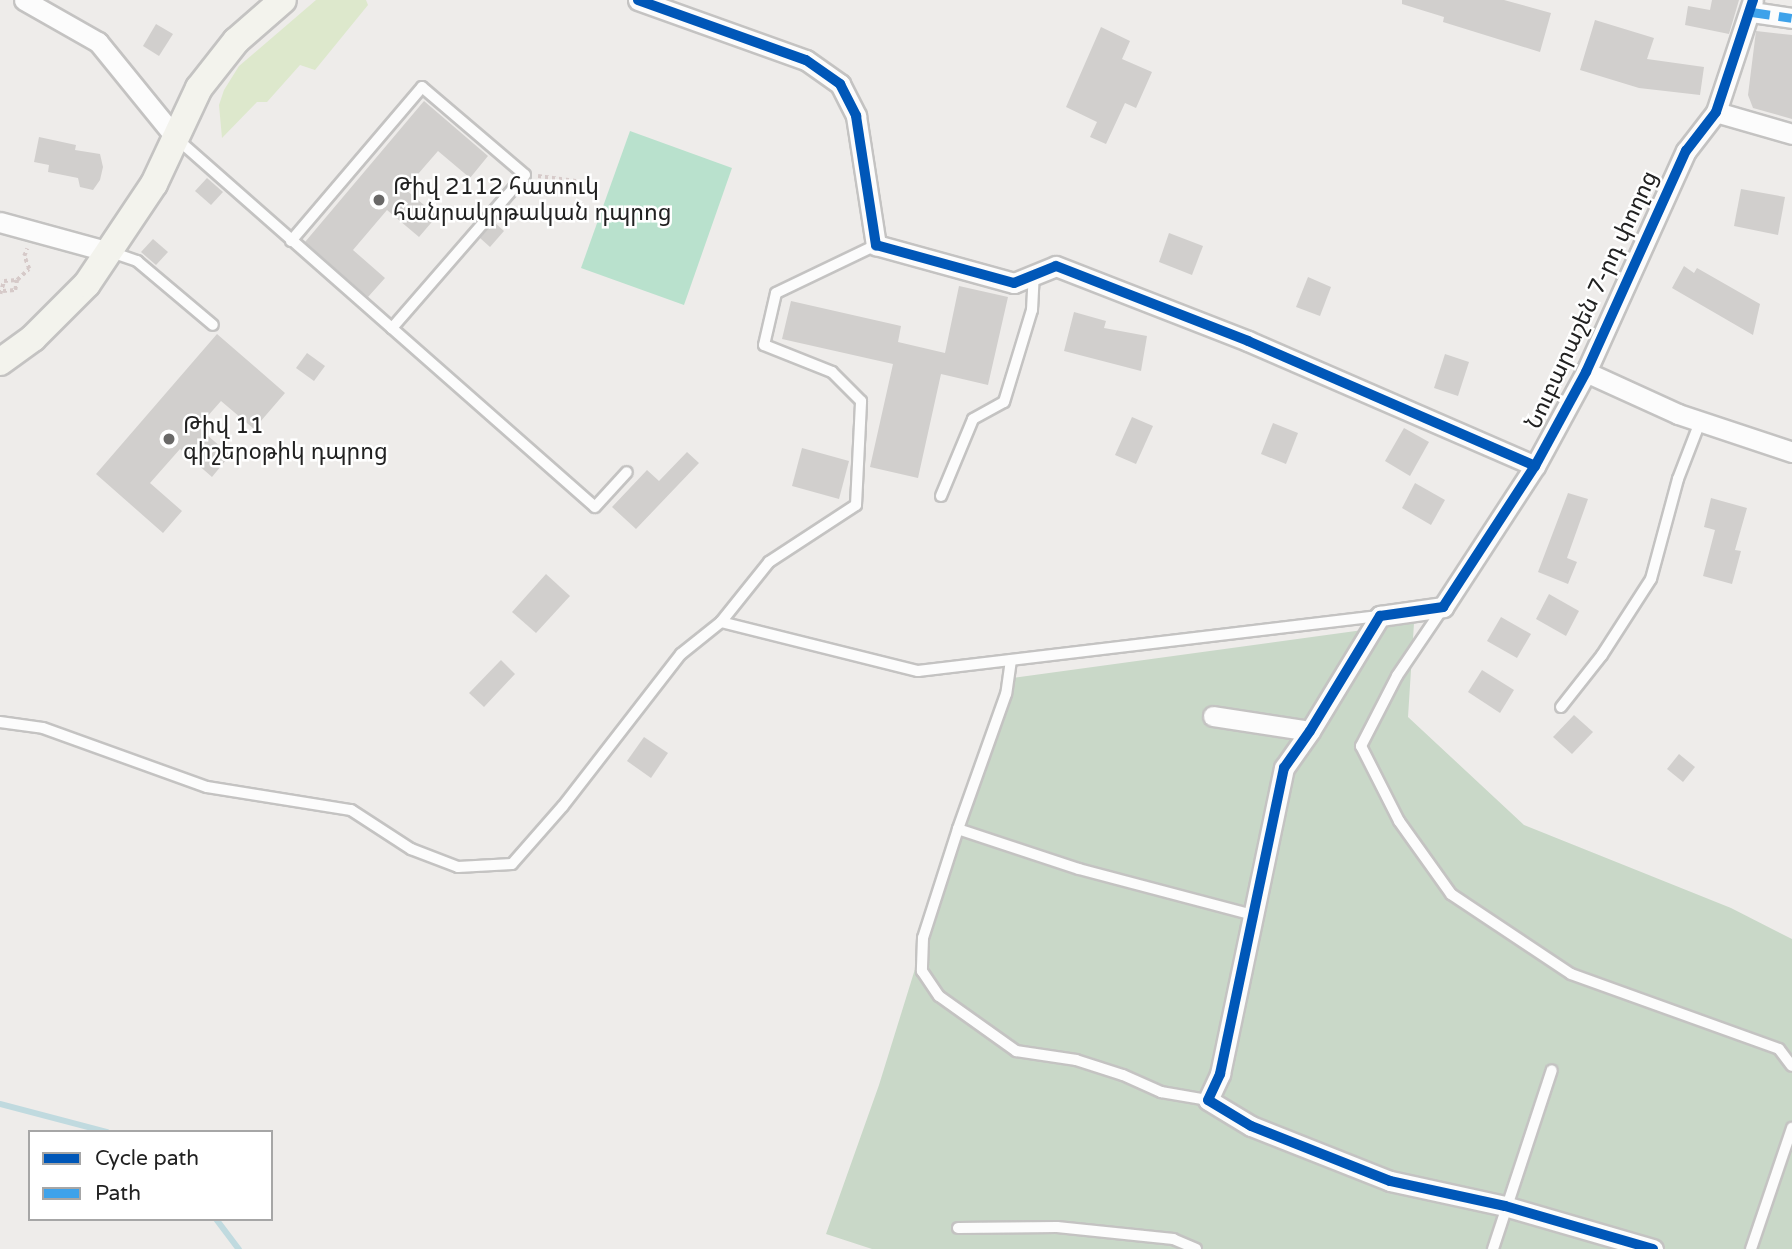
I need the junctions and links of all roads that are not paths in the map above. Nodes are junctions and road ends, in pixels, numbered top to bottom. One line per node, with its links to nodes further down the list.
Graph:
1 (24, 0): 8 (street)
2 (283, 0): 8 (main road)
3 (638, 0): 11 (street)
4 (1752, 6): 5 (street); 6 (street, Նուբարաշեն 7-րդ փողոց)
5 (1792, 18)
6 (1716, 112): 7 (street); 17 (street, Նուբարաշեն 7-րդ փողոց)
7 (1792, 134)
8 (176, 138): 10 (lane); 12 (main road)
9 (0, 222): 12 (street)
10 (291, 241): 15 (lane); 15 (lane)
11 (876, 245): 13 (street); 25 (lane)
12 (110, 251): 14 (lane); 16 (main road)
13 (1034, 275): 20 (street); 22 (lane)
14 (213, 325)
15 (392, 328): 21 (lane)
16 (0, 362)
17 (1586, 372): 18 (street); 20 (street, Նուբարաշեն 7-րդ փողոց)
18 (1700, 422): 19 (street); 27 (lane)
19 (1792, 452)
20 (1535, 466): 23 (street, Նուբարաշեն 7-րդ փողոց)
21 (627, 472)
22 (941, 496)
23 (1443, 607): 24 (street); 33 (lane)
24 (1380, 616): 26 (lane); 30 (street)
25 (721, 622): 26 (lane); 29 (lane)
26 (1011, 660): 31 (lane)
27 (1561, 707)
28 (1213, 716): 30 (street)
29 (0, 723)
30 (1310, 731): 32 (street)
31 (958, 829): 32 (lane); 35 (lane)
32 (1253, 915): 35 (street)
33 (1792, 1066)
34 (1552, 1070): 37 (lane)
35 (1208, 1100): 37 (street)
36 (1792, 1128): 42 (lane)
37 (1505, 1206): 40 (lane); 41 (street)
38 (958, 1228): 39 (lane)
39 (1196, 1249)
40 (1493, 1249)
41 (1653, 1249)
42 (1751, 1249)

